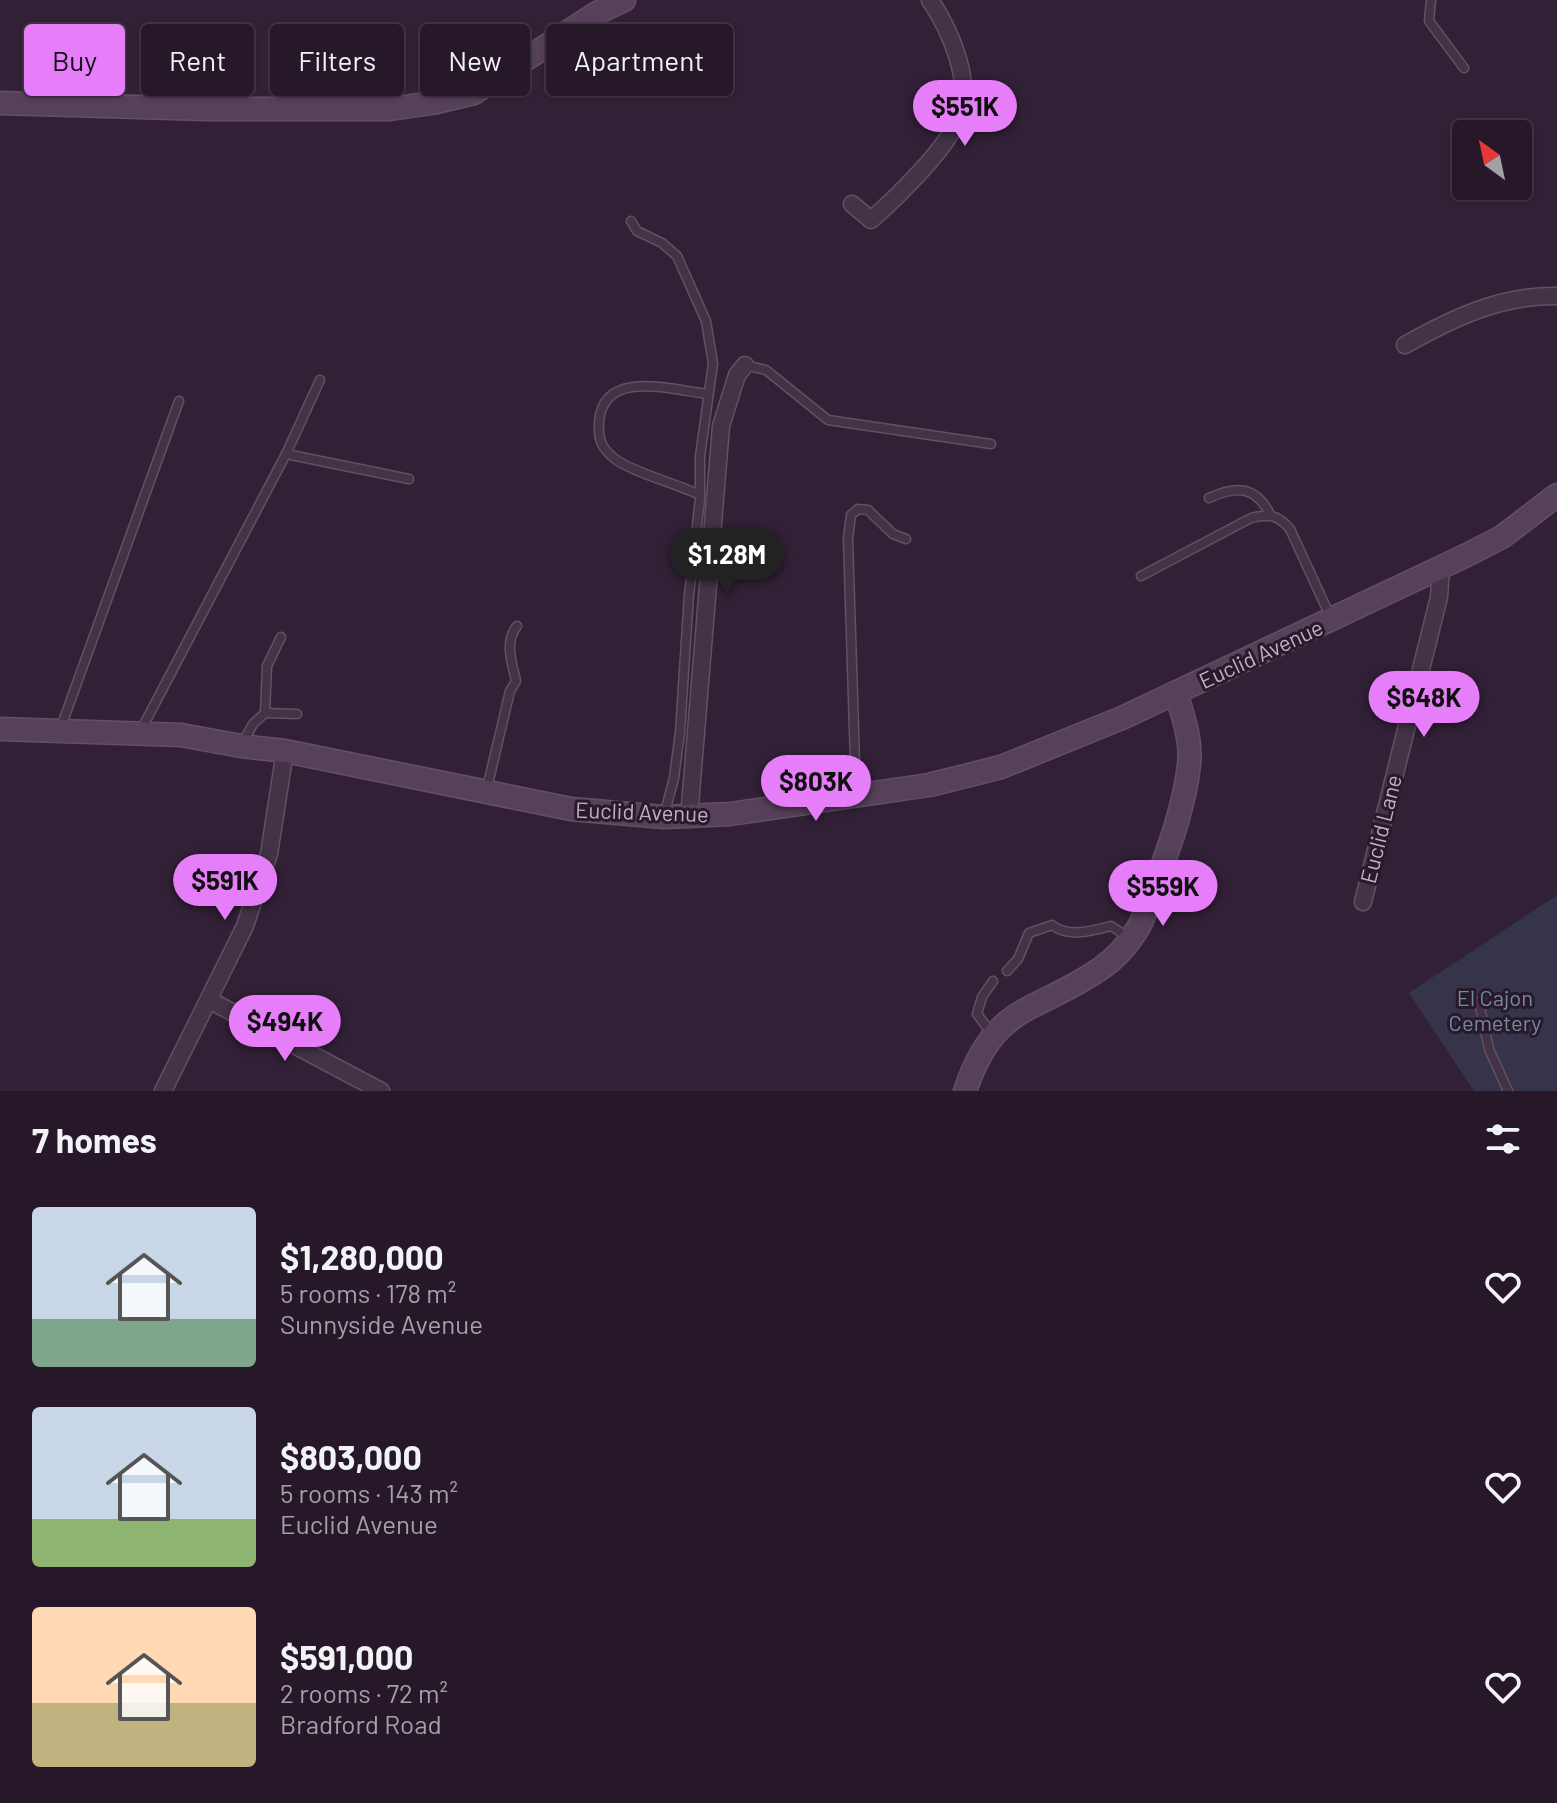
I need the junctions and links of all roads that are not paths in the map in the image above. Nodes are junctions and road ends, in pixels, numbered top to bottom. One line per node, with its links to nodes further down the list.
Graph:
1 (624, 0): 5 (street)
2 (930, 0): 6 (street)
3 (1431, 0): 4 (lane)
4 (1464, 68)
5 (0, 103)
6 (852, 204)
7 (631, 221): 12 (lane)
8 (1557, 296): 9 (street)
9 (1405, 345)
10 (745, 365): 14 (lane); 38 (street)
11 (320, 380): 15 (lane)
12 (707, 394): 17 (lane); 17 (lane)
13 (179, 401): 31 (lane)
14 (991, 444)
15 (286, 454): 16 (lane); 32 (lane)
16 (409, 479)
17 (700, 495): 37 (lane)
18 (1557, 495): 22 (street, Euclid Avenue)
19 (1209, 498): 20 (lane)
20 (1270, 514): 23 (lane); 24 (lane)
21 (906, 539): 36 (lane)
22 (1441, 568): 24 (street, Euclid Avenue); 39 (street, Euclid Lane)
23 (1141, 576)
24 (1332, 621): 27 (street, Euclid Avenue)
25 (517, 626): 35 (lane)
26 (281, 637): 28 (lane)
27 (1176, 693): 36 (street, Euclid Avenue); 40 (street)
28 (265, 713): 29 (lane); 33 (lane)
29 (297, 714)
30 (0, 729): 31 (street, Euclid Avenue)
31 (59, 731): 32 (street, Euclid Avenue)
32 (140, 732): 33 (street, Euclid Avenue)
33 (241, 746): 34 (street, Euclid Avenue)
34 (285, 751): 35 (street, Euclid Avenue); 43 (street)
35 (486, 793): 37 (street, Euclid Avenue)
36 (856, 794): 38 (street, Euclid Avenue)
37 (664, 817): 38 (street, Euclid Avenue)
38 (689, 818)
39 (1363, 902)
40 (1130, 939): 41 (lane); 45 (street)
41 (1007, 971)
42 (993, 981): 45 (lane)
43 (209, 1000): 46 (street); 47 (street)
44 (1479, 1002): 49 (lane)
45 (992, 1034): 48 (street)
46 (163, 1091)
47 (381, 1091)
48 (965, 1091)
49 (1508, 1091)

